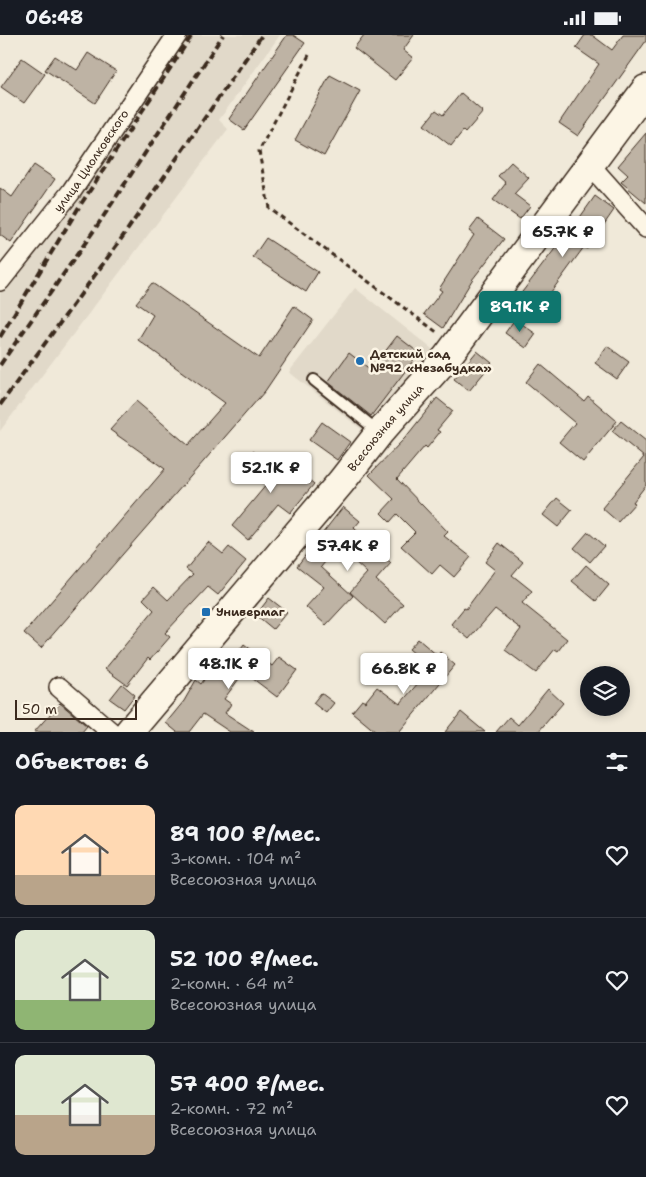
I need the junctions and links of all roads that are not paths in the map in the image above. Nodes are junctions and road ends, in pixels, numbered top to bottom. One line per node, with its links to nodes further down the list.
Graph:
1 (177, 35): 5 (street, улица Циолковского)
2 (646, 89): 3 (highway, Всесоюзная улица)
3 (589, 164): 4 (street); 7 (highway, Всесоюзная улица)
4 (646, 228)
5 (0, 281)
6 (314, 380): 7 (lane)
7 (380, 432): 10 (highway, Всесоюзная улица)
8 (59, 687): 9 (street)
9 (111, 732)
10 (129, 732)

